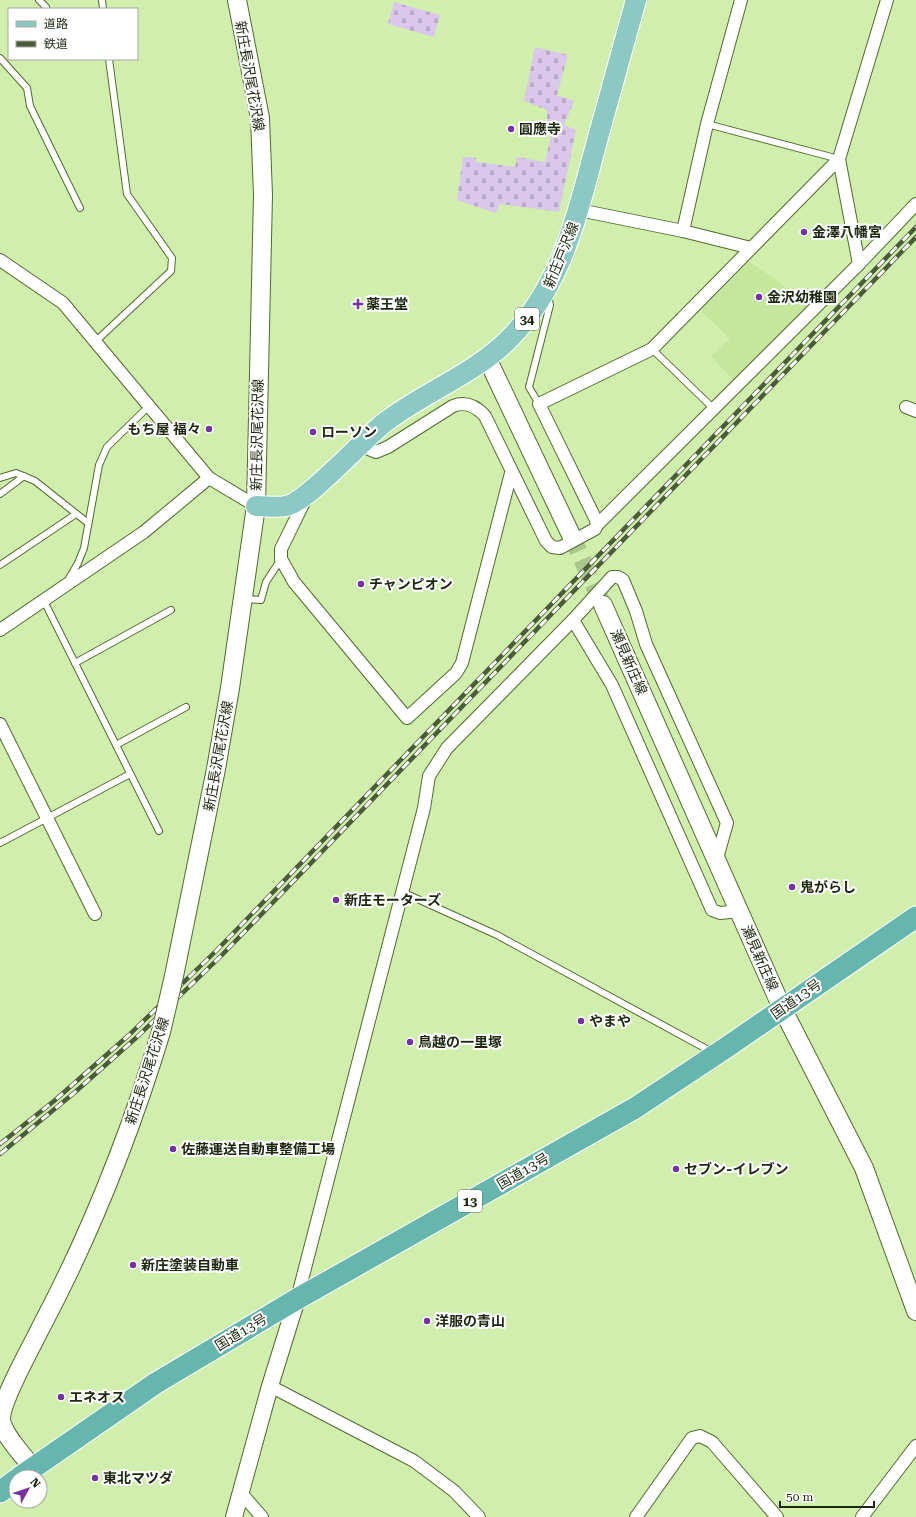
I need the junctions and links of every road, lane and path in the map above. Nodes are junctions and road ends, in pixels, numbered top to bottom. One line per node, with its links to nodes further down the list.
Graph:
1 (39, 0): 6 (lane)
2 (237, 0): 32 (main road, 新庄長沢尾花沢線)
3 (636, 0): 13 (main road, 新庄戸沢線 / 34)
4 (741, 0): 9 (street)
5 (887, 0): 10 (street)
6 (46, 7)
7 (0, 58): 12 (lane)
8 (109, 60): 19 (lane)
9 (708, 124): 10 (lane); 14 (street)
10 (839, 159): 15 (street); 17 (street)
11 (916, 204): 17 (street)
12 (80, 208)
13 (578, 210): 14 (street); 18 (main road, 新庄戸沢線 / 34)
14 (684, 232): 15 (street)
15 (751, 248): 20 (street)
16 (0, 260): 19 (street)
17 (859, 264): 24 (street)
18 (547, 290): 21 (main road, 新庄戸沢線 / 34); 22 (lane)
19 (96, 341): 23 (street)
20 (652, 349): 22 (street); 24 (lane)
21 (487, 358): 25 (main road, 新庄戸沢線 / 34); 36 (main road)
22 (539, 404): 35 (street)
23 (149, 406): 29 (street); 34 (lane)
24 (714, 409): 35 (street)
25 (359, 445): 26 (street); 31 (main road, 新庄戸沢線 / 34)
26 (511, 473): 35 (street); 37 (street)
27 (24, 476): 28 (lane); 30 (lane); 33 (lane)
28 (0, 478)
29 (209, 478): 32 (street); 39 (street)
30 (0, 494)
31 (307, 495): 32 (main road, 新庄戸沢線 / 34); 37 (street)
32 (256, 506): 40 (main road, 新庄長沢尾花沢線)
33 (76, 514): 34 (lane); 38 (lane)
34 (88, 523): 39 (lane)
35 (596, 525)
36 (572, 534)
37 (281, 559): 40 (lane)
38 (0, 565)
39 (65, 586): 41 (street)
40 (242, 598): 65 (main road, 新庄長沢尾花沢線, bridge)
41 (44, 601): 45 (street); 46 (lane)
42 (603, 605): 54 (main road, 瀬見新庄線)
43 (171, 610): 46 (lane)
44 (573, 620): 54 (street); 55 (street); 56 (street)
45 (0, 630)
46 (74, 663): 49 (lane)
47 (186, 707): 49 (lane)
48 (0, 724): 51 (street)
49 (116, 745): 50 (lane)
50 (130, 774): 51 (lane); 52 (lane)
51 (47, 818): 53 (lane); 57 (street)
52 (159, 831)
53 (0, 843)
54 (717, 858): 56 (main road, 瀬見新庄線)
55 (402, 892): 60 (lane); 62 (street)
56 (740, 911): 59 (main road, 瀬見新庄線)
57 (95, 914)
58 (916, 917): 59 (highway, 国道13号 / 13)
59 (782, 1008): 60 (highway, 国道13号 / 13); 61 (main road, 瀬見新庄線)
60 (716, 1055): 62 (highway, 国道13号 / 13)
61 (911, 1284): 63 (main road, 瀬見新庄線)
62 (297, 1299): 64 (street); 68 (highway, 国道13号 / 13)
63 (916, 1311)
64 (270, 1386): 69 (street); 72 (street)
65 (3, 1398): 67 (main road, 新庄長沢尾花沢線)
66 (916, 1446): 75 (street)
67 (25, 1469)
68 (30, 1469)
69 (241, 1493): 70 (street); 71 (street)
70 (234, 1517)
71 (262, 1517)
72 (479, 1517)
73 (636, 1517): 74 (street)
74 (777, 1517)
75 (862, 1517)

